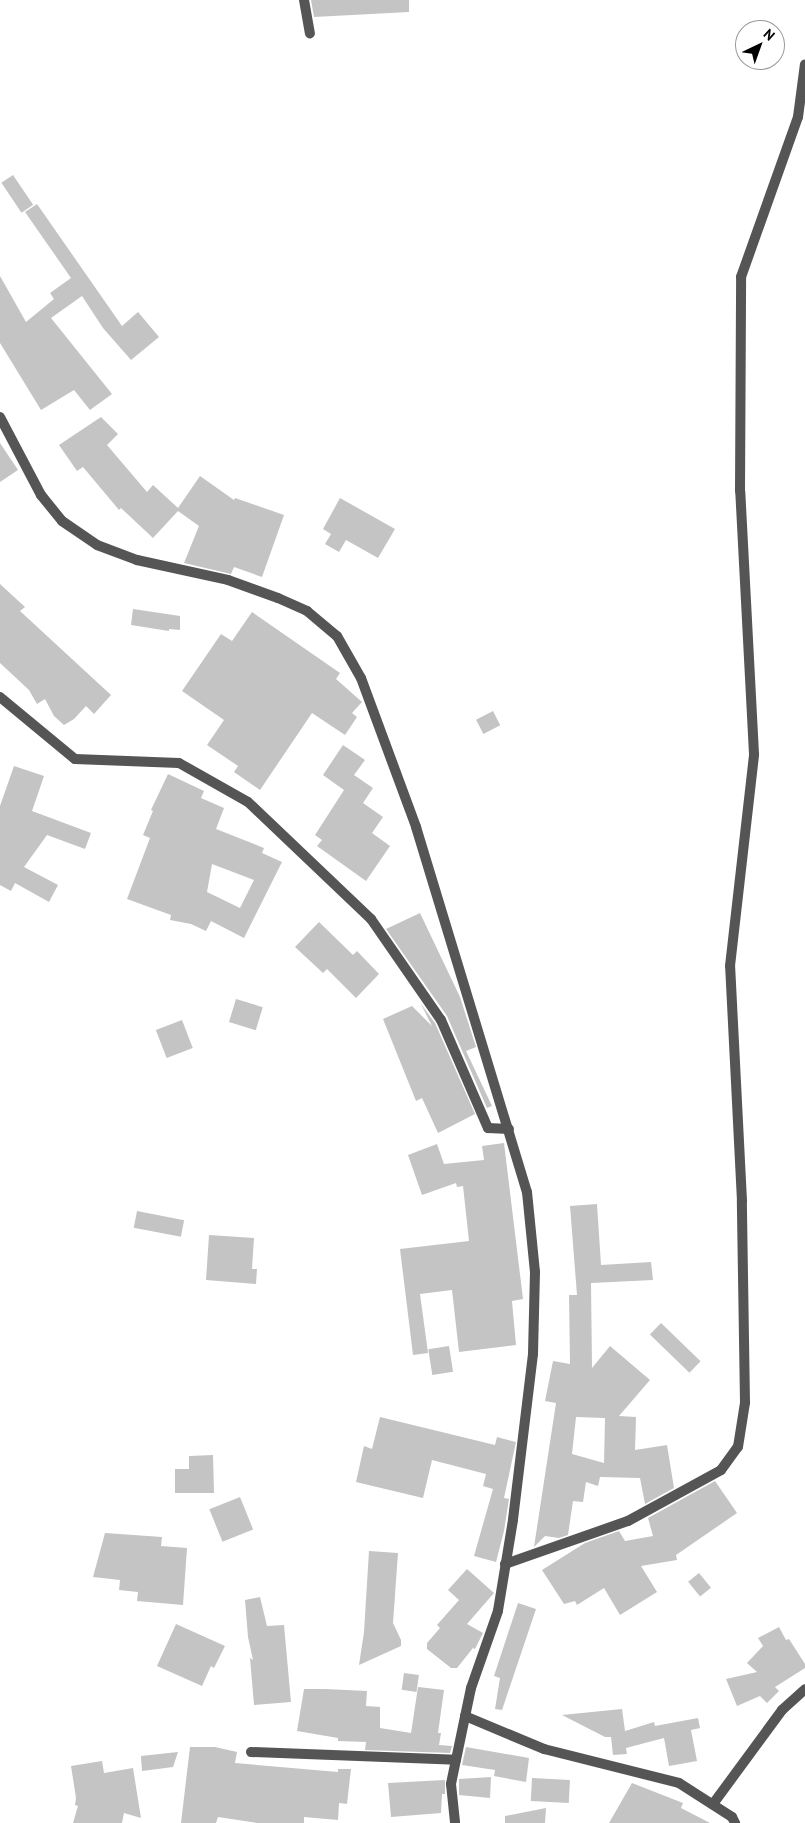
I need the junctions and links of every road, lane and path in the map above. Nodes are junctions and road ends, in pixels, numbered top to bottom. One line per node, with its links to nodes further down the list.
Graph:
1 (304, 0): 2 (street)
2 (310, 33)
3 (805, 64): 7 (street)
4 (0, 416): 6 (street)
5 (0, 697): 6 (street)
6 (509, 1129): 7 (street)
7 (506, 1564): 9 (street)
8 (805, 1689): 12 (street)
9 (465, 1716): 11 (street); 12 (street)
10 (251, 1752): 11 (street)
11 (456, 1760): 13 (street)
12 (713, 1804): 14 (street)
13 (455, 1823)
14 (735, 1823)

